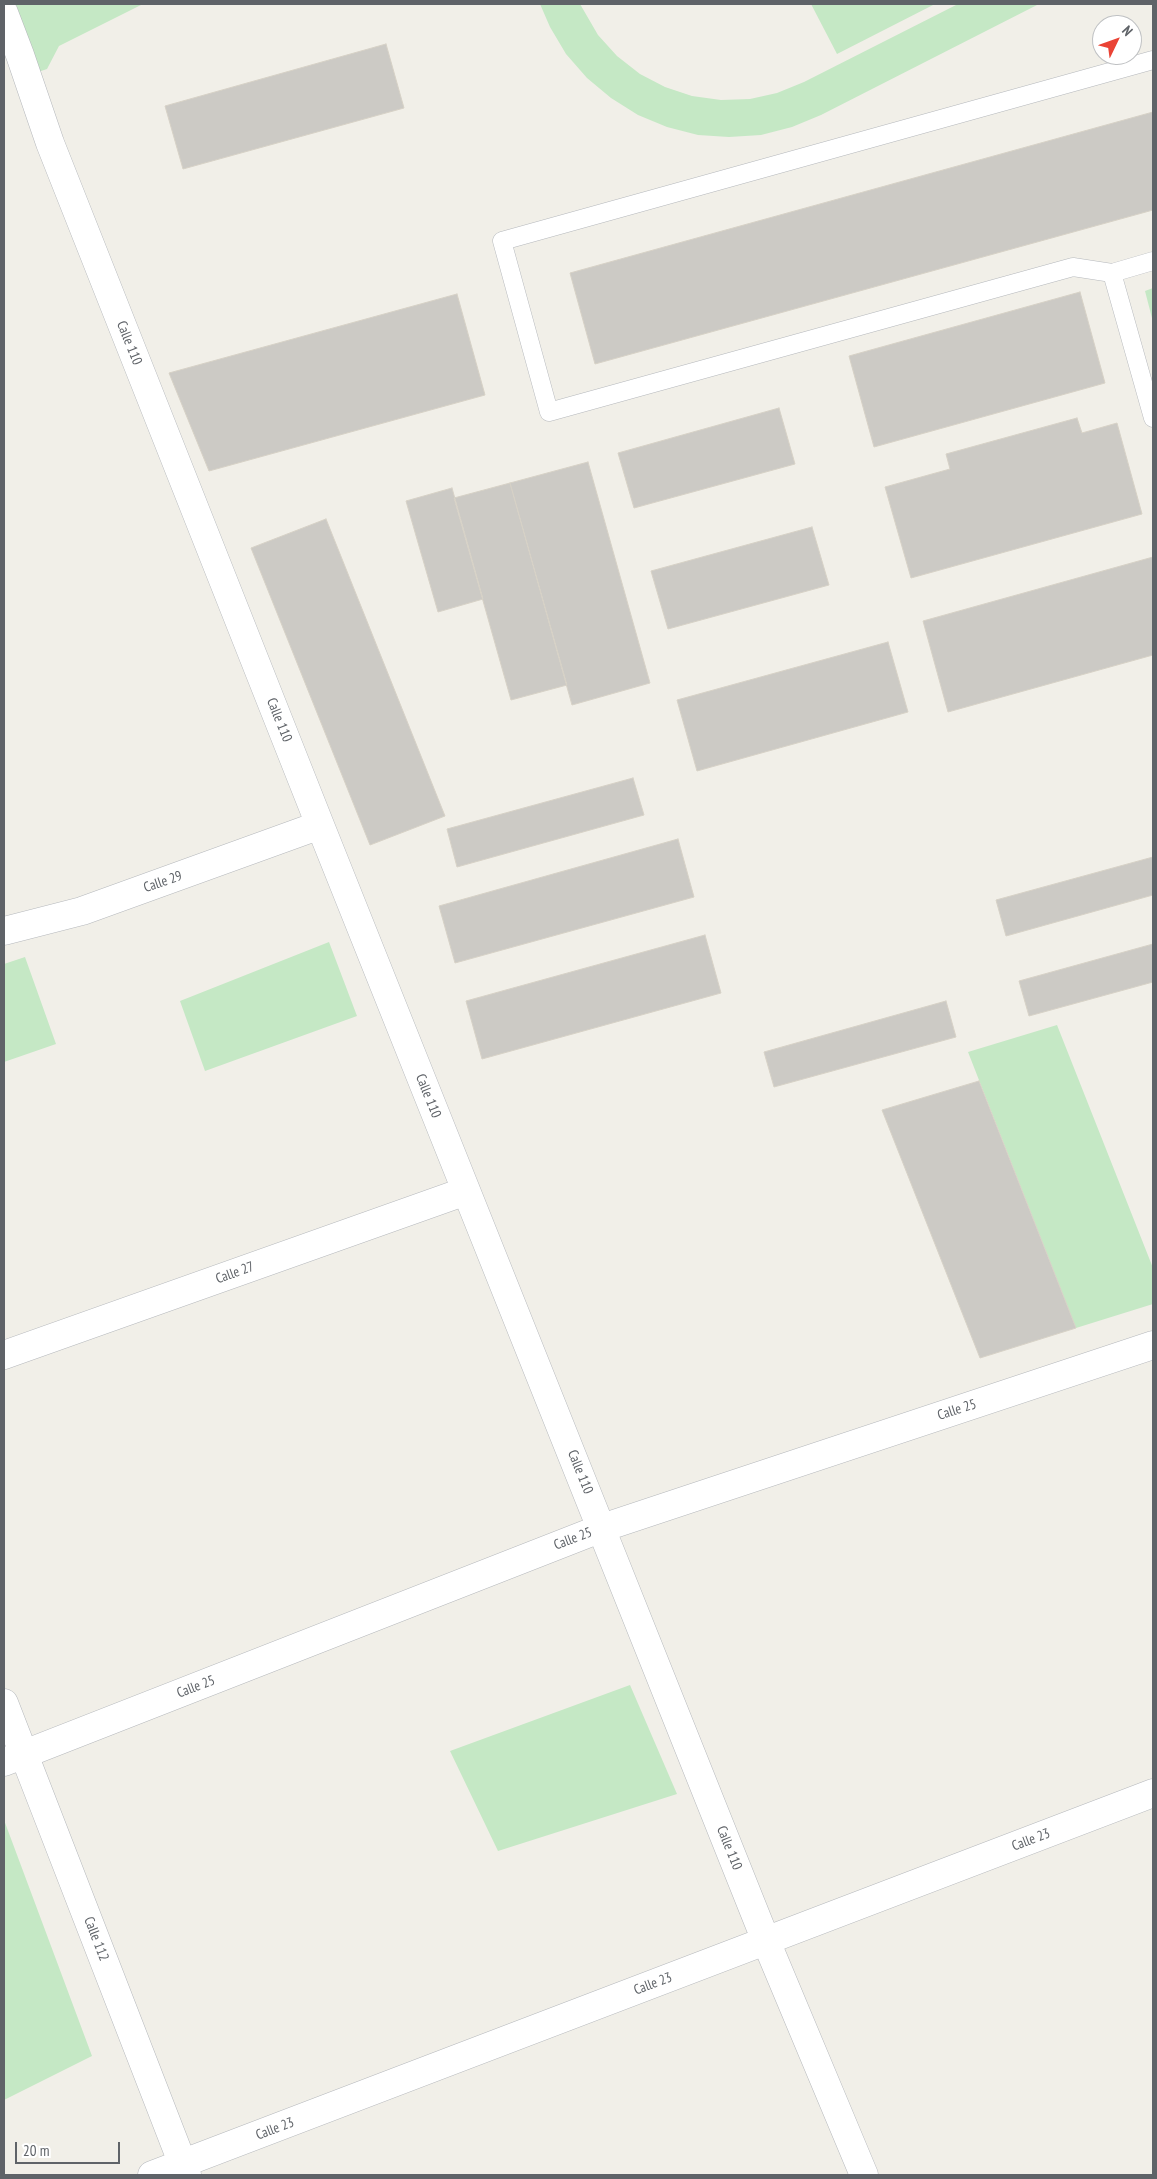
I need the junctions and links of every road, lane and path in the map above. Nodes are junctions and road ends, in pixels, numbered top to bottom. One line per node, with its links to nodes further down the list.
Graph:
1 (4, 13): 6 (street, Calle 110)
2 (1153, 60): 4 (lane)
3 (1153, 261): 4 (lane)
4 (1112, 272): 5 (lane)
5 (1153, 418)
6 (320, 825): 7 (street, Calle 29); 8 (street, Calle 110)
7 (4, 931)
8 (466, 1191): 10 (street, Calle 27); 11 (street, Calle 110)
9 (1153, 1345): 11 (street, Calle 25)
10 (4, 1355)
11 (602, 1528): 13 (street, Calle 25); 15 (street, Calle 110)
12 (4, 1703): 13 (street, Calle 112)
13 (14, 1758): 16 (street, Calle 112)
14 (1153, 1793): 15 (street, Calle 23)
15 (766, 1941): 16 (street, Calle 23); 18 (street, Calle 110)
16 (185, 2170): 17 (street, Calle 23)
17 (152, 2175)
18 (864, 2175)

